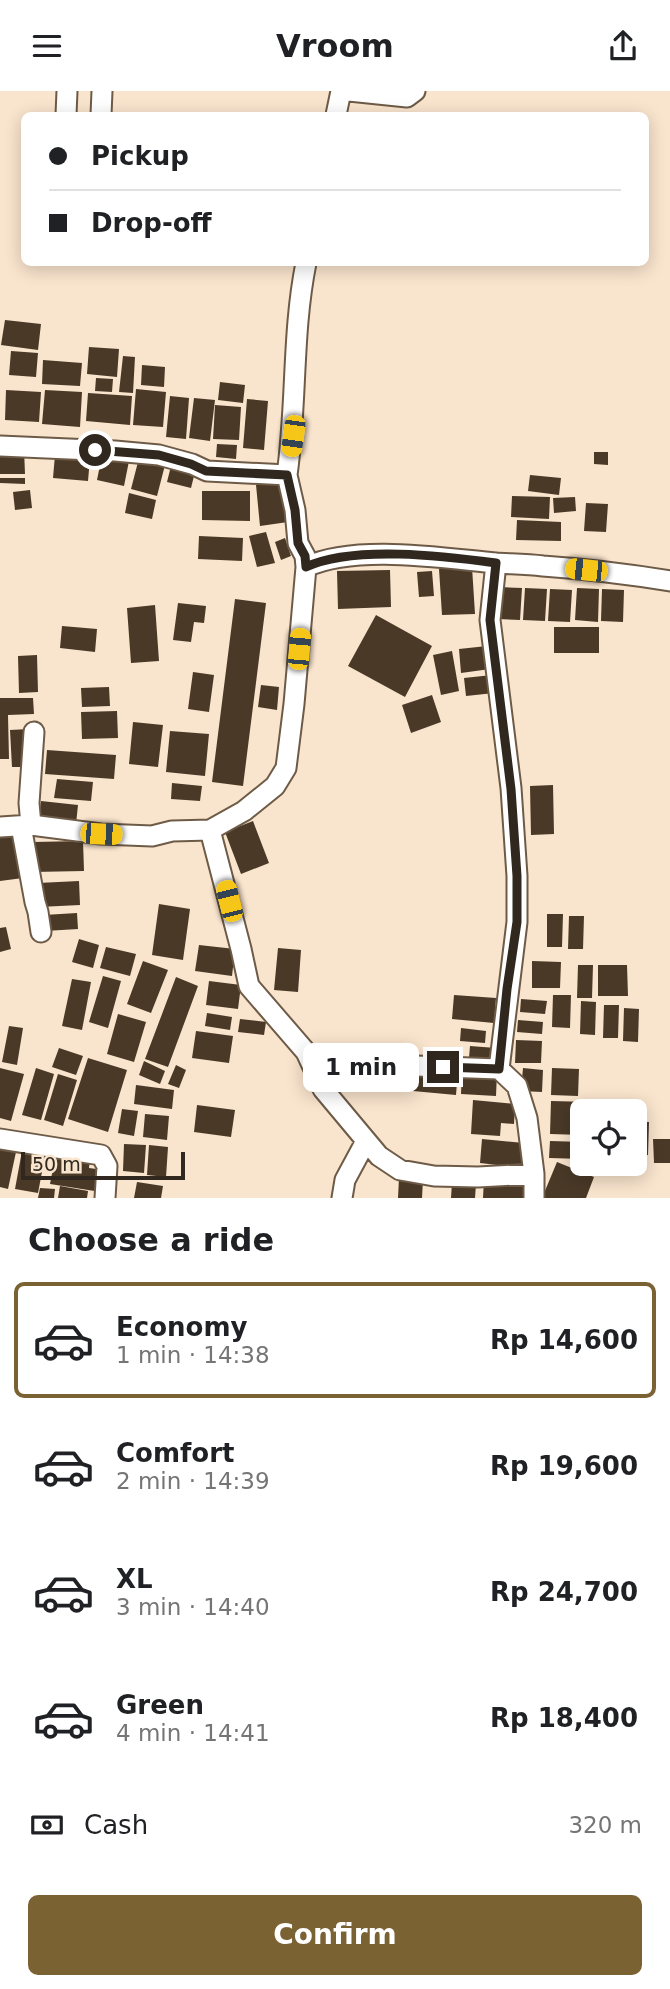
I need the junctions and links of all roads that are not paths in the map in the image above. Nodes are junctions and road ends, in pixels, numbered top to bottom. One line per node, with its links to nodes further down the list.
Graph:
1 (68, 91): 6 (street)
2 (102, 91): 7 (street)
3 (341, 91): 8 (street)
4 (349, 91): 5 (street)
5 (415, 91)
6 (66, 112)
7 (100, 112)
8 (337, 112)
9 (305, 266): 11 (street)
10 (0, 446): 11 (street)
11 (287, 475): 13 (street)
12 (496, 563): 13 (street); 14 (street); 21 (street)
13 (306, 567): 18 (street)
14 (670, 581)
15 (34, 732): 16 (street)
16 (26, 826): 17 (street); 18 (street); 19 (street)
17 (0, 827)
18 (210, 829): 23 (street)
19 (41, 932)
20 (388, 1065): 21 (street)
21 (499, 1069): 24 (street)
22 (0, 1139): 25 (street)
23 (366, 1141): 24 (street); 26 (street)
24 (534, 1174): 27 (street)
25 (105, 1198)
26 (342, 1198)
27 (534, 1198)

